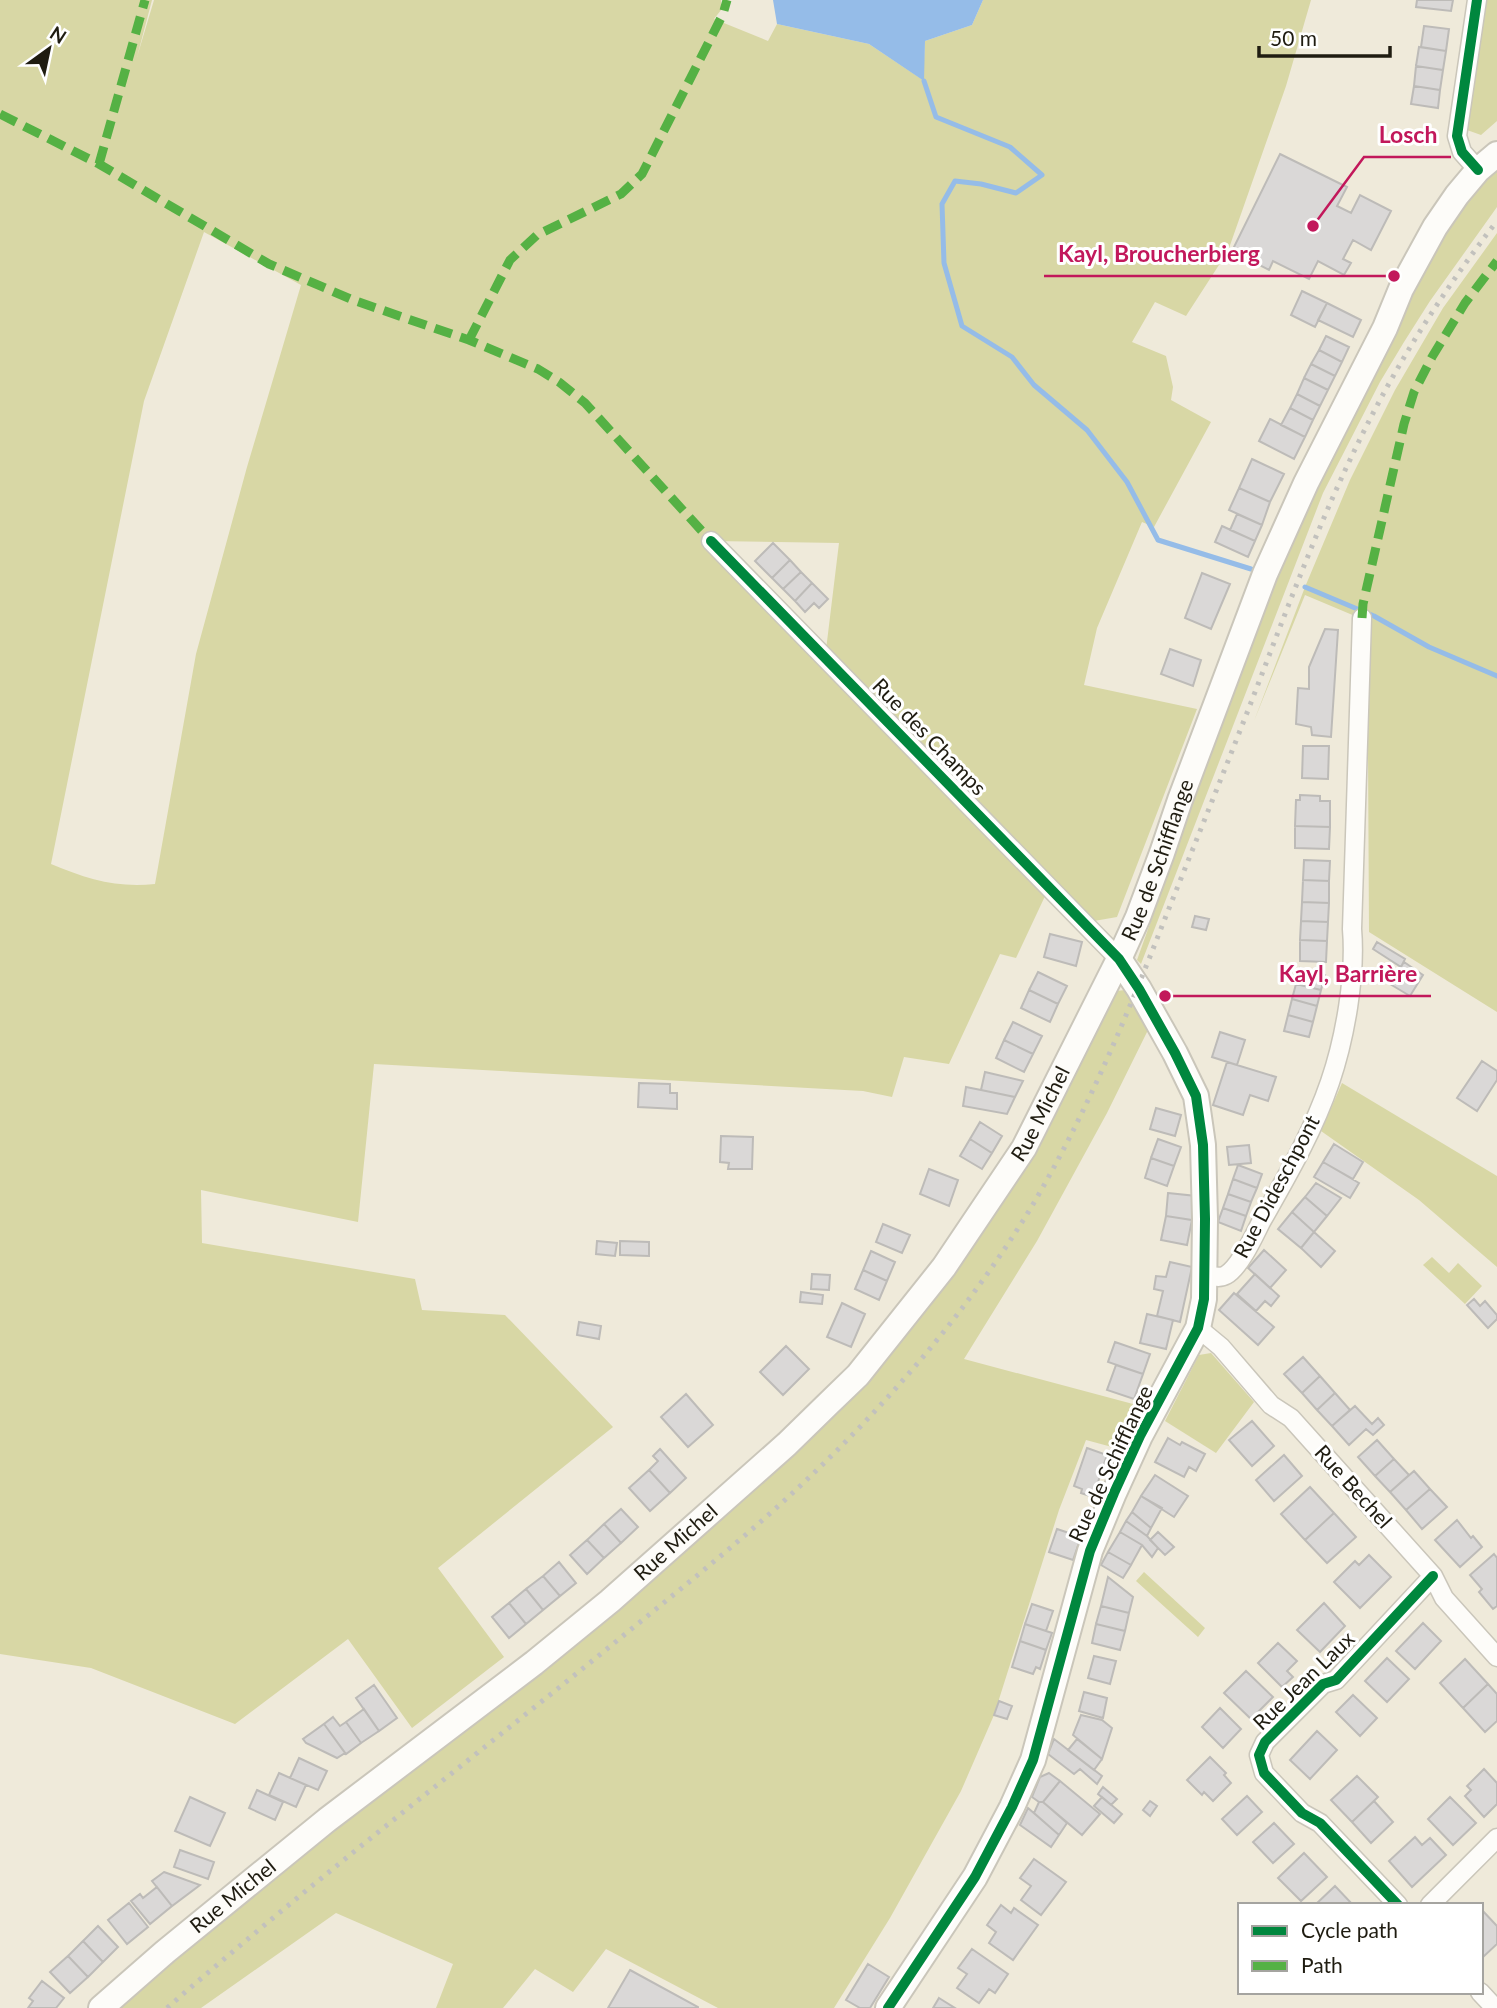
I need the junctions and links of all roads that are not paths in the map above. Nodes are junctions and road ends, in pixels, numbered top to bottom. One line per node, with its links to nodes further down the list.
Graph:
1 (1477, 0): 3 (street)
2 (1497, 154): 3 (main road, Rue de Schifflange)
3 (1478, 170): 6 (main road, Rue de Schifflange)
4 (711, 541): 6 (street, Rue des Champs)
5 (1362, 618): 7 (street, Rue Dideschpont)
6 (1119, 960): 7 (main road, Rue de Schifflange); 15 (main road, Rue Michel)
7 (1205, 1274): 8 (main road, Rue de Schifflange)
8 (1198, 1328): 9 (street, Rue Bechel); 16 (main road, Rue de Schifflange)
9 (1433, 1576): 10 (street, Rue Bechel); 12 (street, Rue Jean Laux)
10 (1497, 1657)
11 (1497, 1838): 13 (street)
12 (1396, 1903)
13 (1432, 1903)
14 (1482, 1994): 17 (street)
15 (101, 2008)
16 (888, 2008)
17 (1495, 2008)

